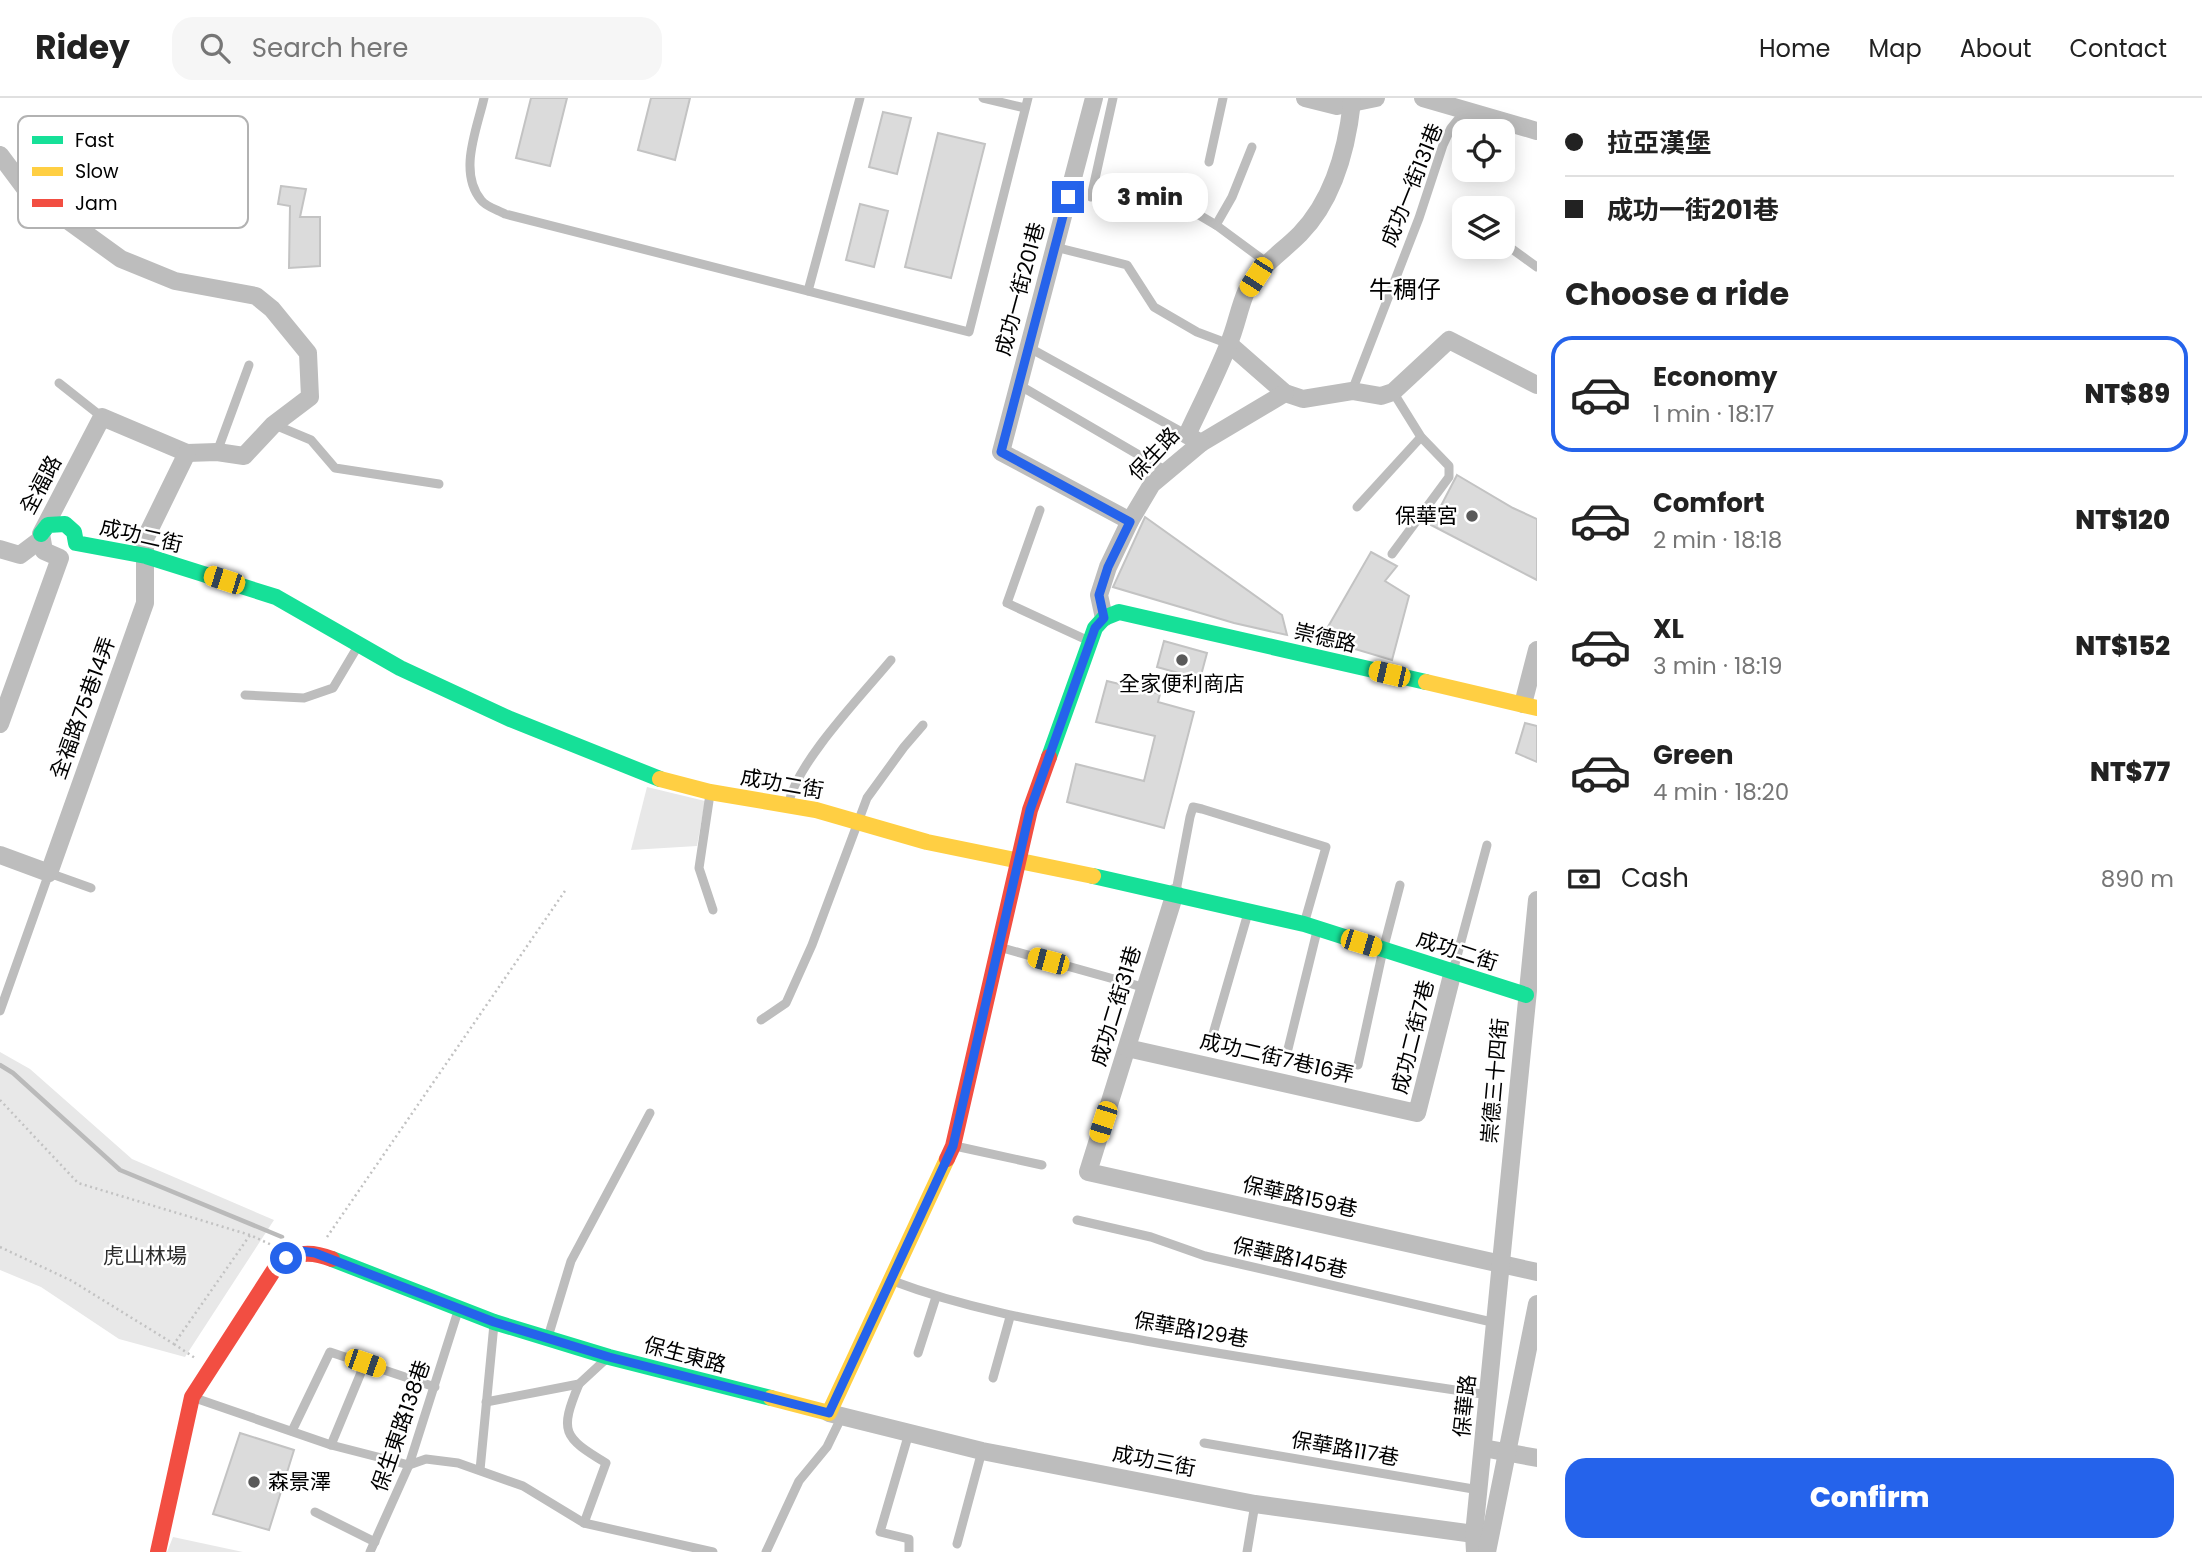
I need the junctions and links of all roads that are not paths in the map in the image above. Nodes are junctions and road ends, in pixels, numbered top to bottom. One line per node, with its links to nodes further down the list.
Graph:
1 (484, 98): 26 (lane)
2 (860, 98): 26 (lane)
3 (983, 98): 11 (lane)
4 (1028, 98): 11 (lane)
5 (1094, 98): 22 (street, 成功一街201巷)
6 (1113, 98): 19 (lane)
7 (1223, 98): 16 (lane)
8 (1305, 98): 10 (street)
9 (1423, 98): 12 (street)
10 (1364, 99): 24 (street, 保生路)
11 (1025, 108): 26 (lane)
12 (1464, 112): 13 (street); 33 (lane, 成功一街131巷)
13 (1537, 131)
14 (1252, 146): 20 (lane)
15 (0, 155): 17 (street)
16 (1209, 162)
17 (18, 179)
18 (1155, 189): 20 (lane)
19 (1091, 197)
20 (1216, 225): 24 (lane)
21 (78, 228): 37 (street)
22 (1055, 247): 27 (lane); 28 (street, 成功一街201巷)
23 (1515, 251): 25 (lane)
24 (1266, 262): 27 (street, 保生路)
25 (1537, 267)
26 (808, 291)
27 (1229, 344): 35 (street); 39 (street, 保生路)
28 (1028, 347): 31 (street, 成功一街201巷); 39 (lane)
29 (249, 365): 40 (lane)
30 (59, 383): 36 (lane)
31 (1019, 385): 42 (lane); 46 (street, 成功一街201巷)
32 (1537, 385): 34 (street)
33 (1352, 391): 34 (street); 35 (street)
34 (1393, 392): 38 (lane)
35 (1285, 393): 39 (street)
36 (102, 417): 41 (street); 48 (street, 全福路)
37 (274, 424): 40 (street); 43 (lane)
38 (1421, 437): 44 (lane); 50 (lane)
39 (1194, 439): 42 (street, 保生路)
40 (217, 452): 41 (street)
41 (187, 453): 51 (street, 全福路75巷14弄)
42 (1169, 472): 46 (street, 保生路)
43 (439, 484)
44 (1357, 507)
45 (1040, 510): 54 (lane)
46 (1130, 522): 53 (street, 保生路)
47 (73, 535): 48 (street); 51 (street, 成功二街); 52 (street)
48 (41, 537): 49 (street); 52 (street, 全福路)
49 (0, 549)
50 (1392, 554)
51 (146, 555): 55 (street, 成功二街); 68 (street, 全福路75巷14弄)
52 (60, 558): 60 (street)
53 (1104, 618): 54 (street); 59 (street, 崇德路)
54 (1090, 642): 67 (street)
55 (359, 645): 58 (lane); 62 (street, 成功二街)
56 (1537, 650): 59 (street)
57 (891, 660): 63 (lane)
58 (244, 695)
59 (1530, 706)
60 (0, 724)
61 (923, 725): 64 (lane)
62 (710, 792): 63 (street, 成功二街); 73 (lane)
63 (788, 806): 64 (street, 成功二街)
64 (857, 822): 67 (street, 成功二街); 82 (lane)
65 (1487, 845): 78 (lane)
66 (0, 855): 68 (street)
67 (1017, 860): 71 (street, 成功二街); 76 (street)
68 (49, 873): 70 (lane); 81 (lane)
69 (1400, 884): 77 (lane)
70 (92, 888)
71 (1175, 893): 74 (street, 成功二街); 75 (lane); 79 (street, 成功二街31巷)
72 (1537, 900): 80 (street, 崇德三十四街)
73 (713, 910)
74 (1248, 913): 75 (street, 成功二街); 83 (lane)
75 (1310, 927): 77 (street, 成功二街); 85 (lane)
76 (999, 947): 79 (lane); 89 (street)
77 (1382, 950): 78 (street, 成功二街); 86 (lane)
78 (1453, 971): 80 (street, 成功二街); 88 (street, 成功二街7巷)
79 (1146, 988): 84 (street, 成功二街31巷)
80 (1526, 995): 93 (street, 崇德三十四街)
81 (0, 1011)
82 (761, 1020)
83 (1213, 1034)
84 (1127, 1048): 88 (street, 成功二街7巷16弄); 91 (street, 成功二街31巷)
85 (1288, 1049)
86 (1358, 1065)
87 (650, 1113): 102 (lane)
88 (1417, 1113)
89 (953, 1146): 90 (lane); 95 (street)
90 (1042, 1165)
91 (1088, 1172): 93 (street, 保華路159巷)
92 (1077, 1220): 101 (lane, 保華路145巷)
93 (1502, 1266): 94 (street, 保華路159巷); 101 (street, 保華路)
94 (1537, 1272)
95 (891, 1280): 96 (lane, 保華路129巷); 112 (street)
96 (936, 1297): 99 (lane, 保華路129巷); 103 (lane)
97 (1537, 1304): 119 (street)
98 (458, 1309): 100 (street, 保生東路); 108 (lane, 保生東路138巷); 110 (street, 保生東路)
99 (1010, 1317): 106 (lane); 109 (lane, 保華路129巷)
100 (494, 1322): 102 (street, 保生東路); 111 (lane)
101 (1496, 1323): 109 (street, 保華路)
102 (548, 1338): 104 (street, 保生東路)
103 (918, 1353)
104 (609, 1357): 107 (lane); 112 (street, 保生東路)
105 (365, 1363): 108 (lane); 113 (lane); 116 (lane)
106 (993, 1378)
107 (579, 1384): 111 (lane); 126 (lane)
108 (435, 1387): 121 (lane, 保生東路138巷)
109 (1489, 1395): 117 (street, 保華路)
110 (192, 1397): 113 (lane); 130 (street)
111 (486, 1402): 122 (lane)
112 (835, 1414): 114 (street, 成功三街); 133 (lane)
113 (292, 1431): 116 (lane)
114 (909, 1433): 118 (street, 成功三街); 134 (lane)
115 (1205, 1443): 123 (lane, 保華路117巷)
116 (331, 1445): 121 (lane)
117 (1483, 1448): 119 (street); 123 (street, 保華路)
118 (982, 1451): 124 (street, 成功三街); 129 (lane)
119 (1509, 1453): 120 (street); 136 (street)
120 (1537, 1458)
121 (409, 1465): 122 (lane); 127 (lane, 保生東路138巷)
122 (480, 1470): 126 (lane)
123 (1479, 1490): 128 (street, 保華路)
124 (1255, 1504): 128 (street, 成功三街); 135 (lane)
125 (315, 1512): 127 (lane)
126 (584, 1523): 132 (lane)
127 (375, 1542): 131 (lane, 保生東路138巷)
128 (1475, 1543)
129 (957, 1544)
130 (158, 1552)
131 (370, 1552)
132 (713, 1552)
133 (766, 1552)
134 (909, 1552)
135 (1247, 1552)
136 (1487, 1552)

